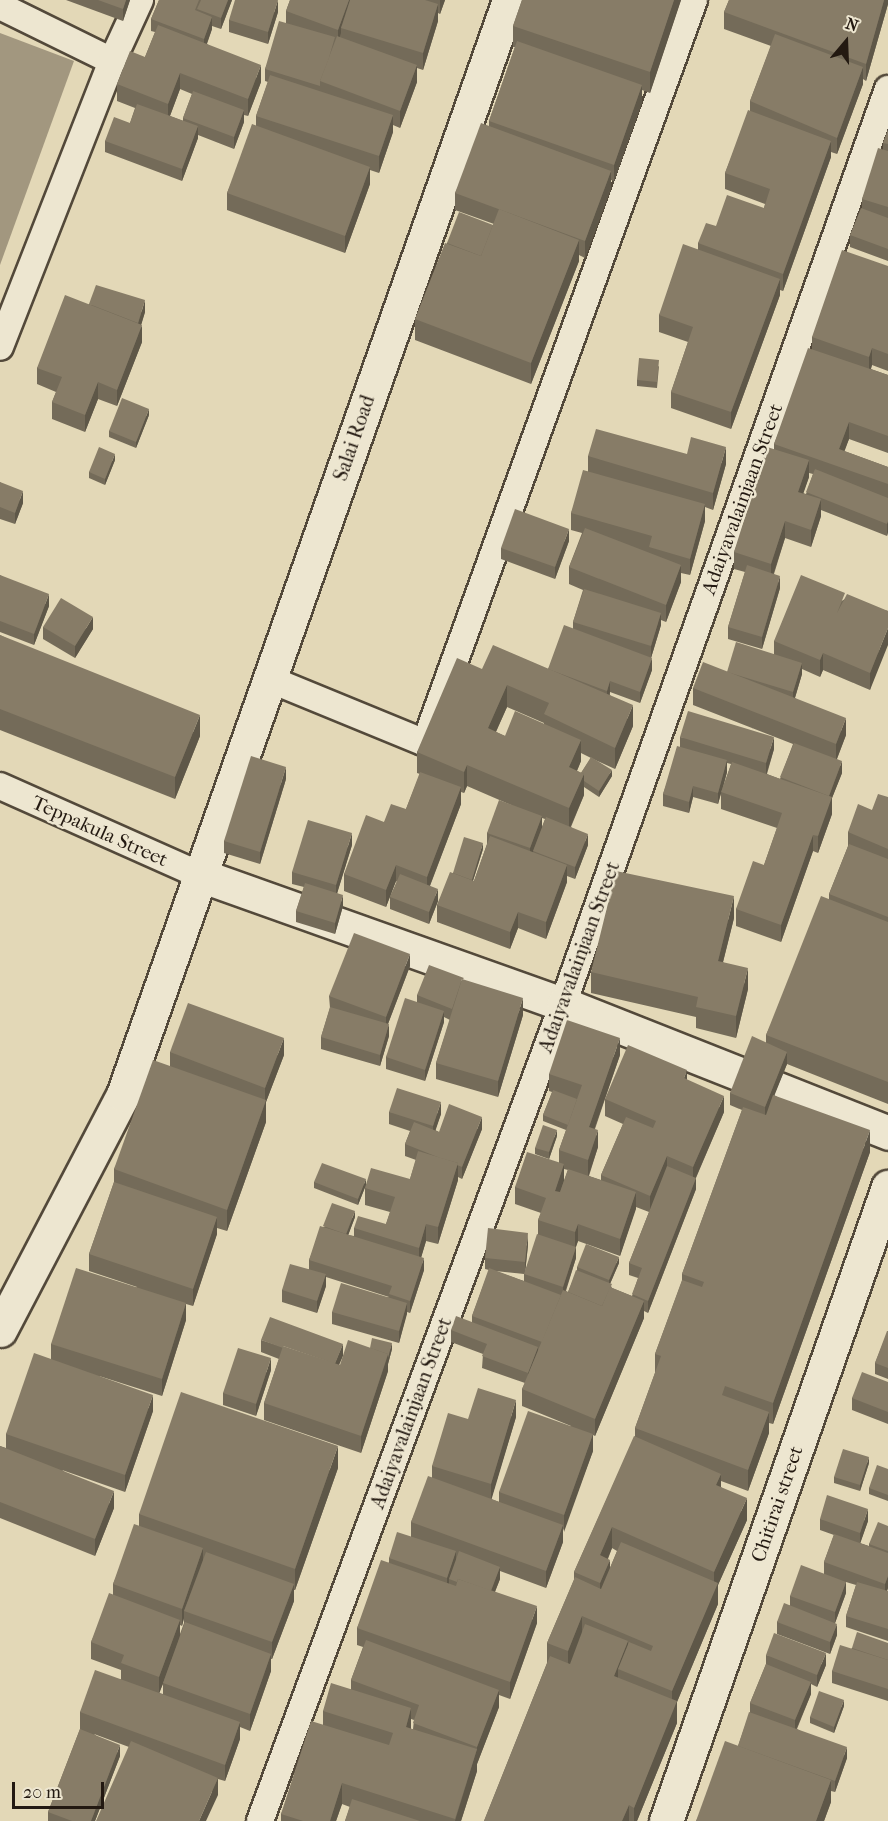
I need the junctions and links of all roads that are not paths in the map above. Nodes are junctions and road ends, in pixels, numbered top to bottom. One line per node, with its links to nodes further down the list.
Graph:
1 (140, 0): 5 (street)
2 (509, 0): 8 (main road, Salai Road)
3 (694, 0): 8 (street)
4 (0, 6): 5 (street)
5 (112, 61): 7 (street)
6 (888, 88): 11 (street, Adaiyavalainjaan Street)
7 (0, 346)
8 (269, 679): 10 (main road, Salai Road)
9 (0, 786): 10 (street, Teppakula Street)
10 (200, 875): 11 (main road); 14 (main road, Salai Road)
11 (562, 1004): 12 (main road); 15 (street, Adaiyavalainjaan Street)
12 (888, 1132)
13 (888, 1187): 16 (main road, Chitirai street)
14 (0, 1330)
15 (260, 1821)
16 (666, 1821)

